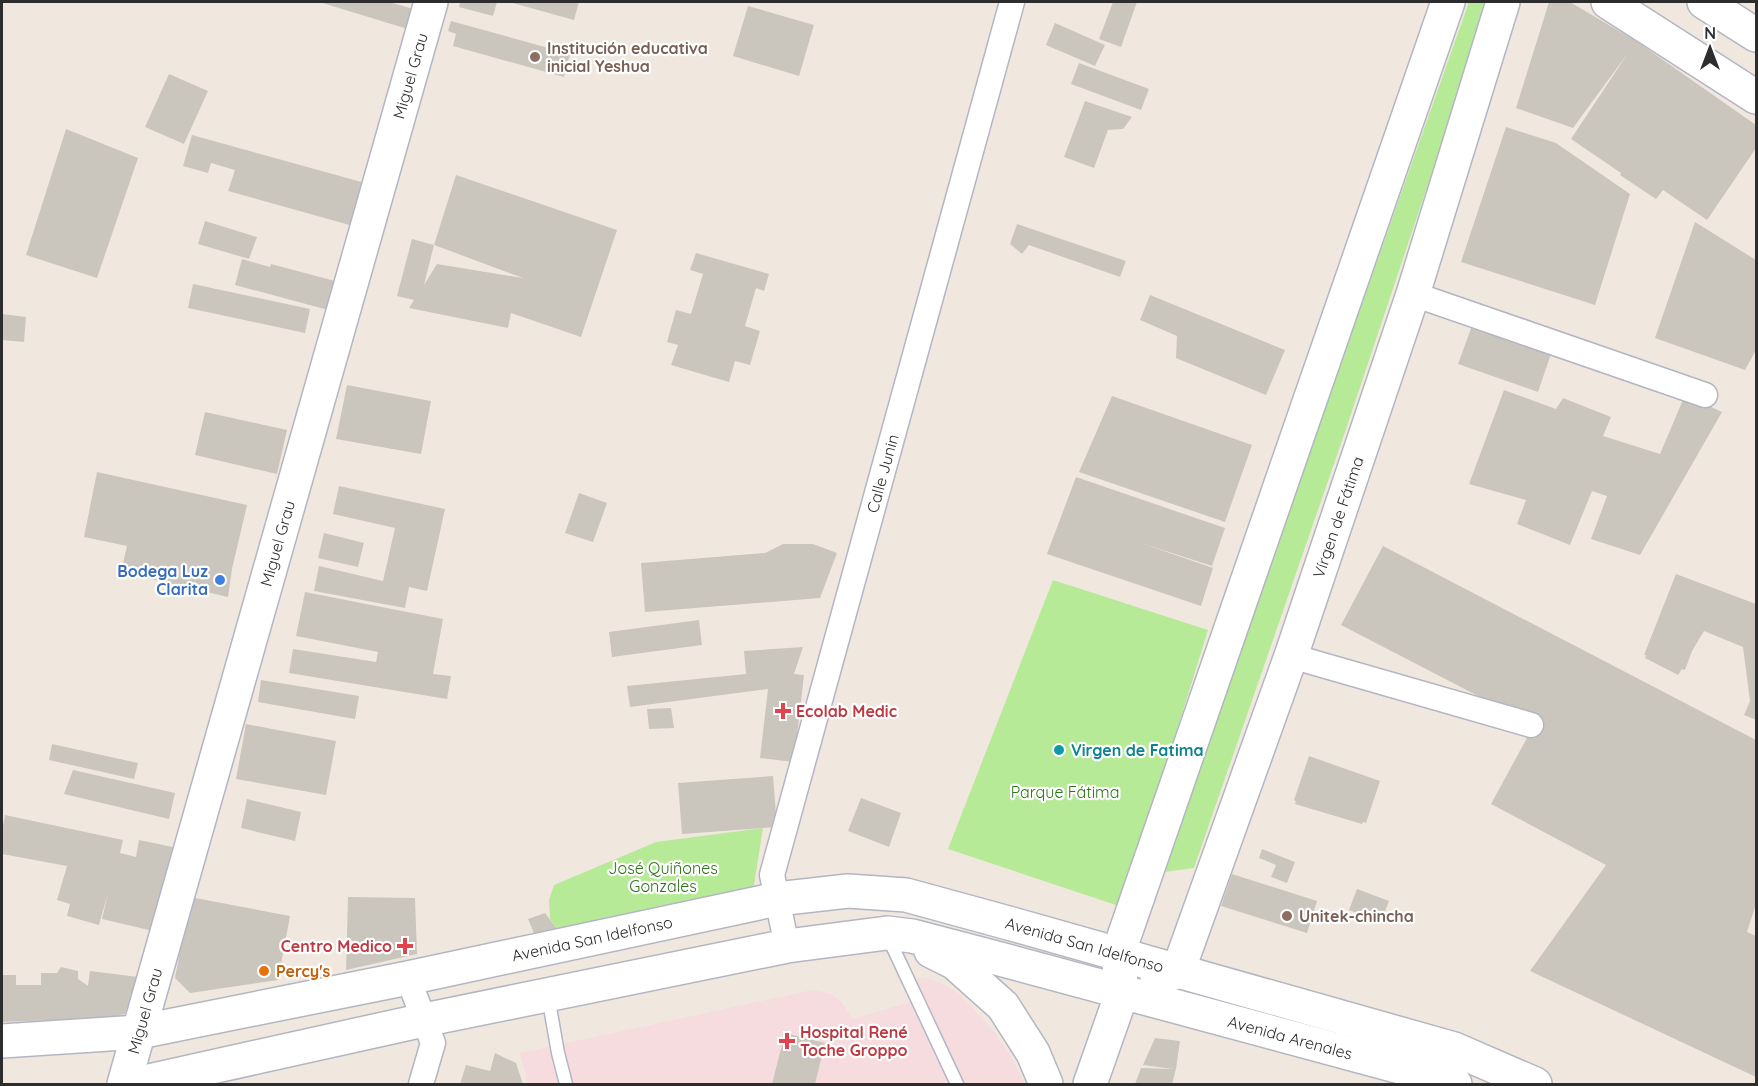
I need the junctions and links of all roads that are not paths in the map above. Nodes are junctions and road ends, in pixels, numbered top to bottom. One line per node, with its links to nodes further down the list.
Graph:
1 (431, 2): 22 (street, Miguel Grau)
2 (1012, 2): 13 (street, Calle Junin)
3 (1448, 2): 16 (street)
4 (1503, 2): 9 (street, Vírgen de Fátima)
5 (1608, 2): 8 (street)
6 (1704, 2): 7 (street)
7 (1756, 35)
8 (1756, 97)
9 (1413, 294): 10 (street); 11 (street, Vírgen de Fátima)
10 (1705, 395)
11 (1291, 656): 12 (street); 17 (street, Vírgen de Fátima)
12 (1531, 725)
13 (777, 899): 15 (street, Calle Junin); 16 (street, Avenida San Idelfonso); 18 (street, Avenida San Idelfonso)
14 (894, 934): 15 (street); 19 (street); 28 (lane); 29 (street)
15 (787, 946): 20 (street)
16 (1118, 954): 17 (street, Avenida San Idelfonso); 19 (street)
17 (1178, 972): 19 (street); 32 (street, Avenida San Idelfonso)
18 (408, 978): 21 (street); 22 (street, Avenida San Idelfonso)
19 (1122, 993): 30 (street); 31 (street, Avenida Arenales)
20 (548, 994): 21 (street); 27 (lane)
21 (424, 1020): 25 (street); 26 (street)
22 (139, 1032): 23 (street, Avenida San Idelfonso); 24 (street, Miguel Grau)
23 (2, 1041)
24 (124, 1084)
25 (135, 1084)
26 (421, 1084)
27 (566, 1084)
28 (957, 1084)
29 (1046, 1084)
30 (1090, 1084)
31 (1455, 1084)
32 (1535, 1084)

